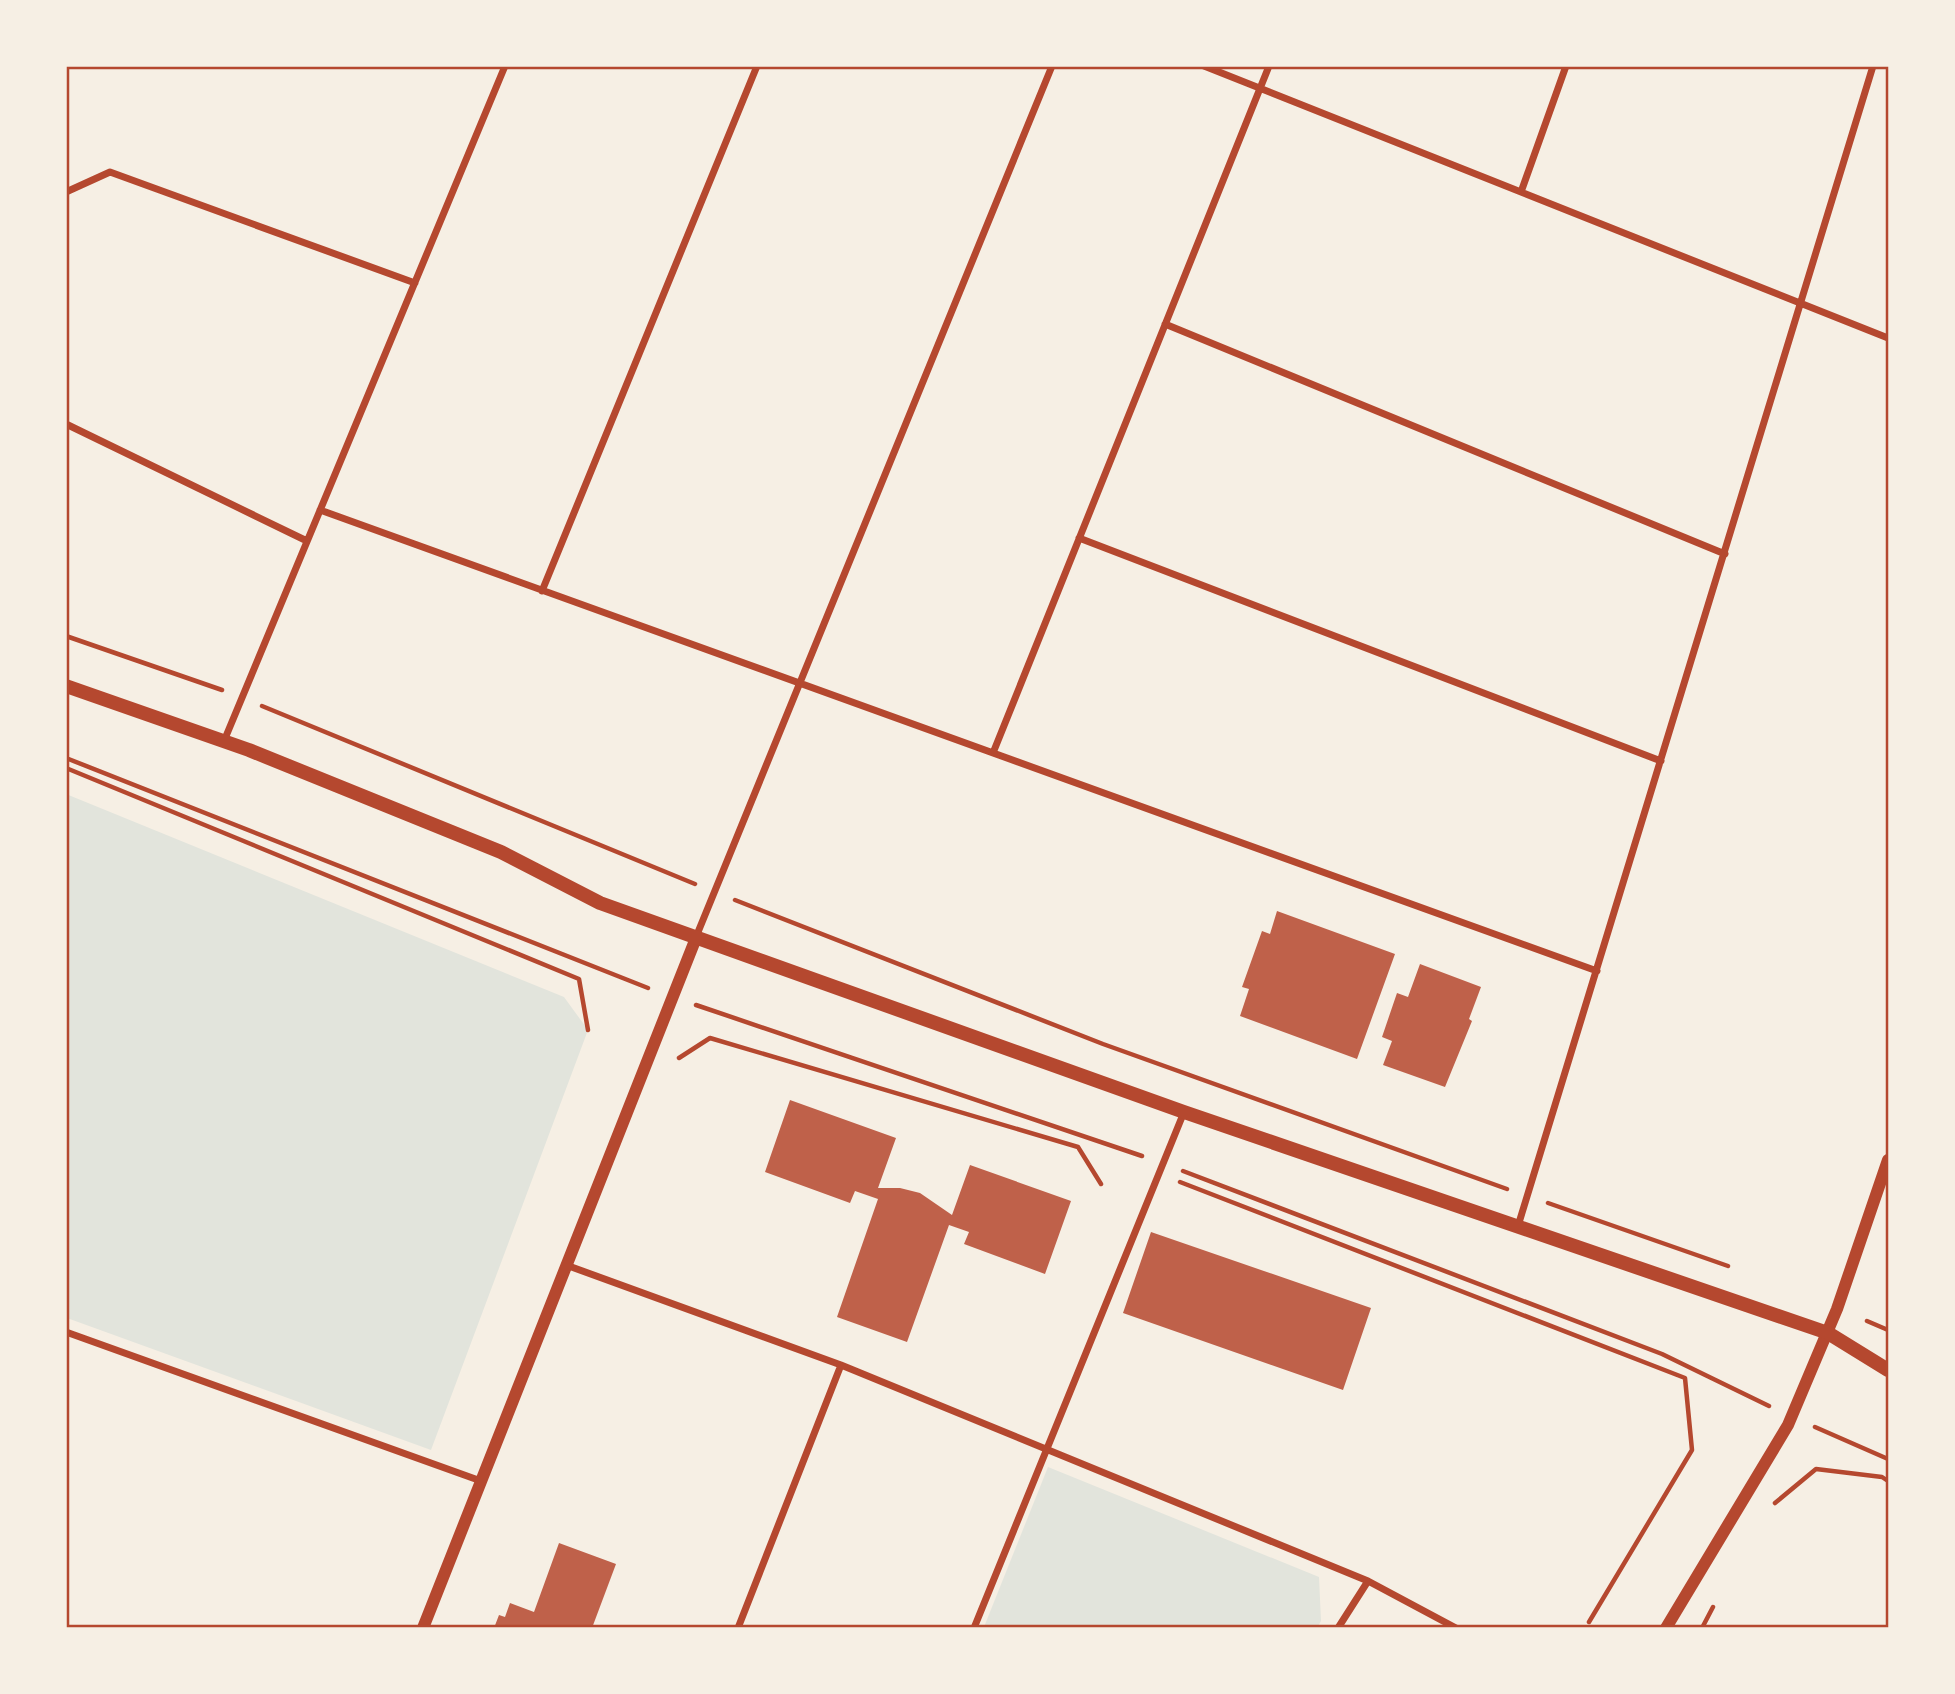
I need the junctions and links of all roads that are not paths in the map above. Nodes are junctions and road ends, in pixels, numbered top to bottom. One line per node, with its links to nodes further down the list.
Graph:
1 (505, 66): 11 (street)
2 (757, 66): 20 (street)
3 (1052, 66): 21 (street)
4 (1204, 66): 8 (street)
5 (1269, 66): 8 (street)
6 (1566, 66): 10 (street)
7 (1873, 66): 12 (street)
8 (1260, 89): 10 (street); 13 (street)
9 (66, 192): 11 (street)
10 (1521, 192): 12 (street)
11 (415, 283): 16 (street)
12 (1801, 303): 14 (street); 19 (street)
13 (1166, 324): 17 (street); 19 (street)
14 (1888, 338)
15 (66, 424): 18 (street)
16 (320, 510): 18 (street); 20 (street)
17 (1079, 538): 24 (street); 25 (street)
18 (307, 541): 23 (street)
19 (1724, 554): 25 (street)
20 (542, 591): 21 (street)
21 (799, 685): 24 (street); 26 (street)
22 (66, 686): 23 (main road)
23 (223, 741): 26 (main road)
24 (993, 753): 27 (street)
25 (1661, 761): 27 (street)
26 (696, 938): 28 (main road); 31 (street)
27 (1597, 971): 30 (street)
28 (1184, 1112): 30 (main road); 36 (street)
29 (1888, 1160): 33 (street)
30 (1518, 1227): 33 (main road)
31 (566, 1265): 34 (street); 37 (street)
32 (66, 1332): 37 (street)
33 (1828, 1333): 35 (main road); 44 (street)
34 (841, 1364): 36 (street); 40 (street)
35 (1888, 1370)
36 (1046, 1449): 38 (street); 41 (street)
37 (481, 1481): 39 (street)
38 (1368, 1581): 42 (street); 43 (street)
39 (423, 1628)
40 (738, 1628)
41 (974, 1628)
42 (1338, 1628)
43 (1455, 1628)
44 (1666, 1628)

